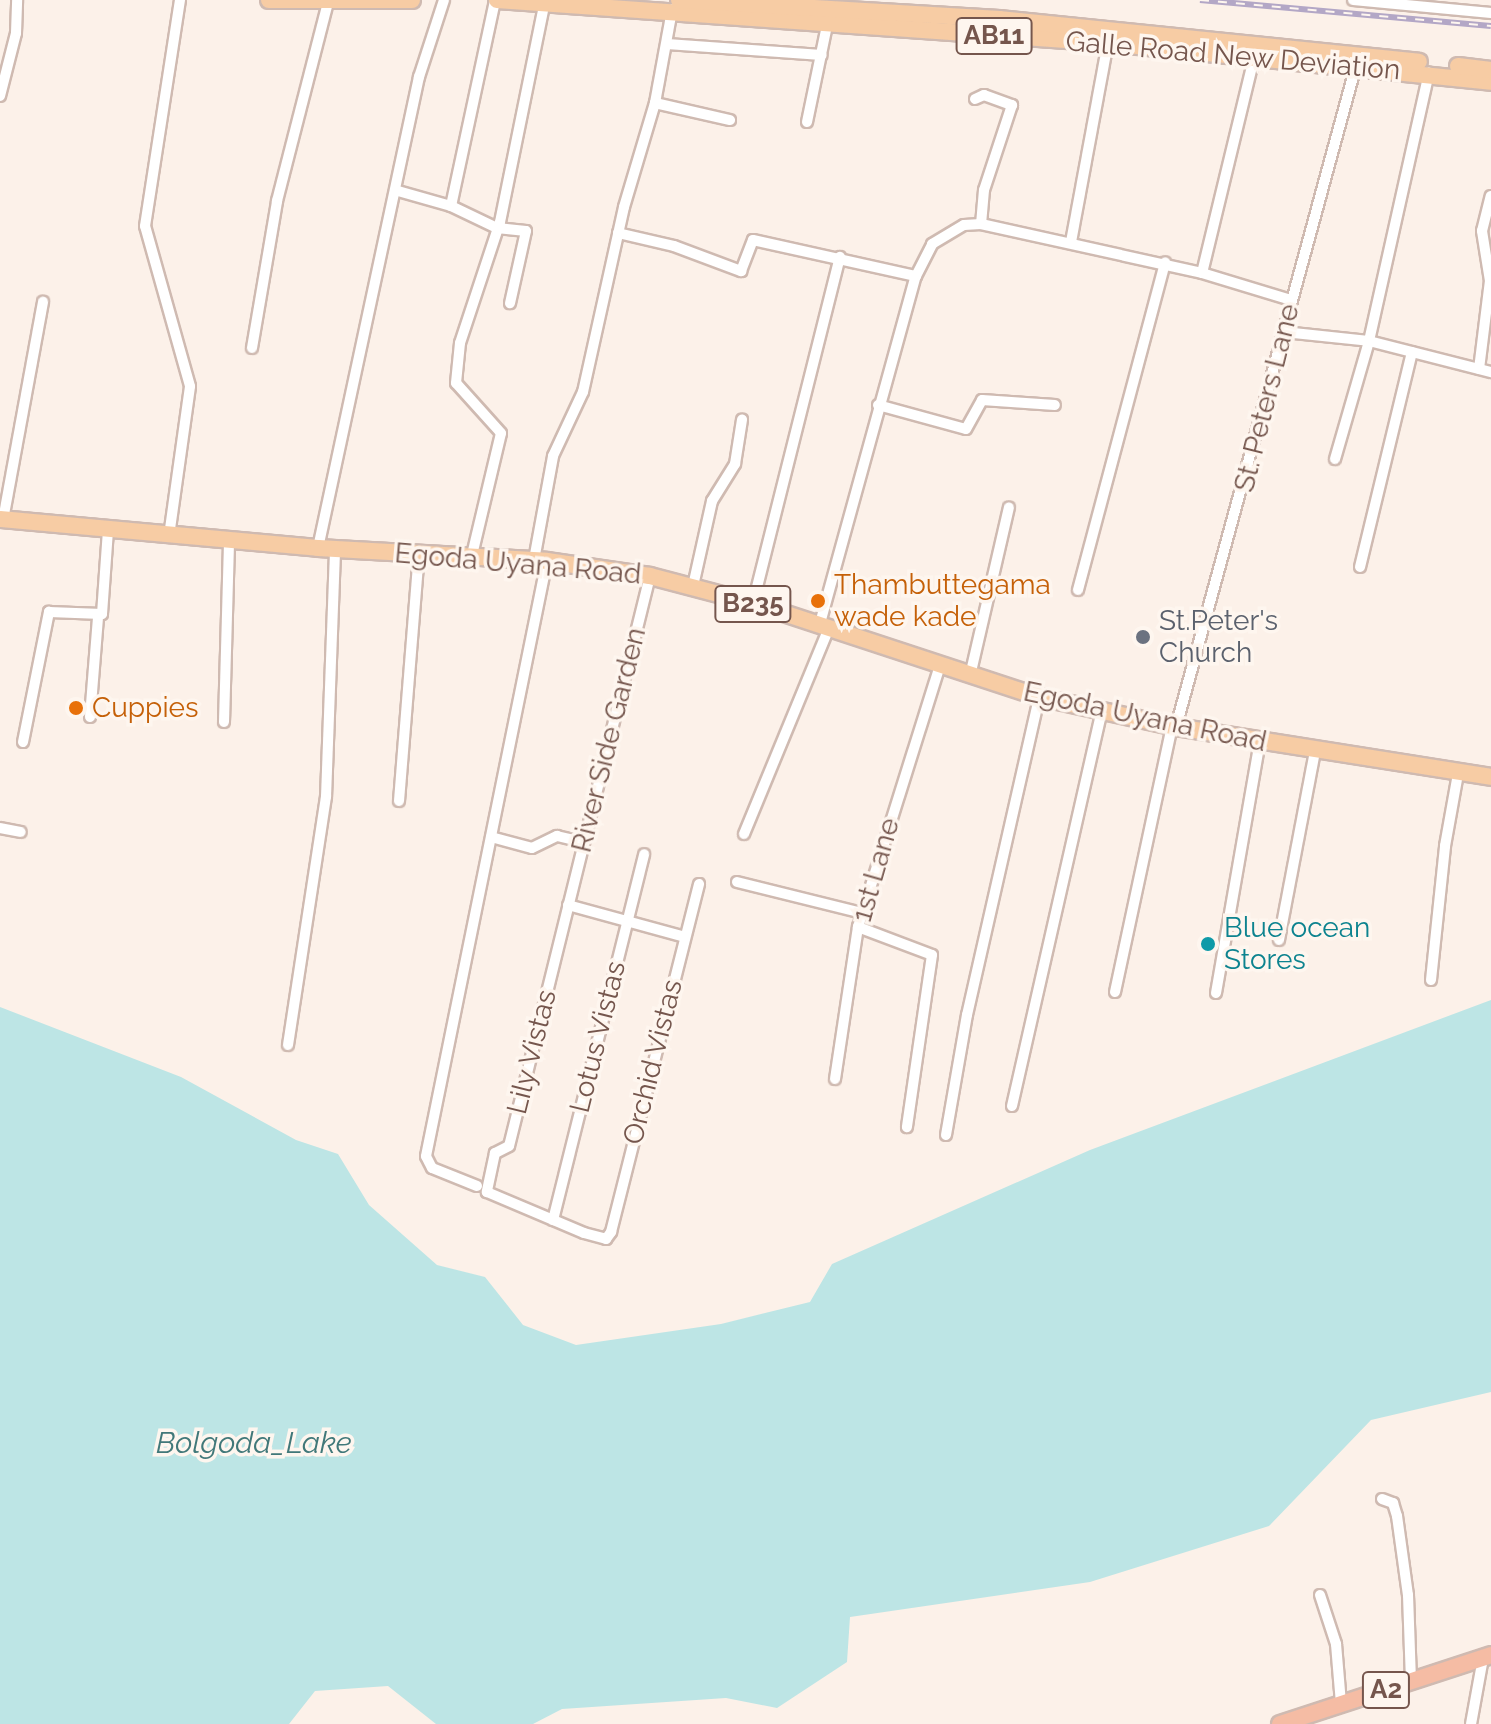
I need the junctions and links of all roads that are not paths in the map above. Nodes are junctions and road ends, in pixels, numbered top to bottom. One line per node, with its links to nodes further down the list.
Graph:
1 (17, 0): 21 (street)
2 (180, 0): 52 (street)
3 (269, 0): 8 (main road)
4 (412, 0): 8 (main road)
5 (444, 0): 26 (street)
6 (496, 0): 10 (main road, Galle Road New Deviation / AB11); 28 (street)
7 (1353, 0): 11 (street)
8 (328, 2): 42 (street)
9 (675, 4): 10 (main road, Galle Road New Deviation / AB11); 12 (main road, Galle Road New Deviation / AB11); 14 (street); 18 (main road, Galle Road New Deviation / AB11)
10 (544, 5): 30 (street)
11 (1491, 13)
12 (827, 25): 13 (main road, Galle Road New Deviation / AB11); 15 (street)
13 (1108, 43): 16 (main road, Galle Road New Deviation / AB11); 32 (street)
14 (667, 44): 15 (street); 23 (street)
15 (822, 55): 25 (street)
16 (1253, 62): 17 (main road, Galle Road New Deviation / AB11); 35 (street)
17 (1355, 69): 19 (main road, Galle Road New Deviation / AB11); 37 (street, St. Peters Lane)
18 (1491, 70)
19 (1429, 73): 20 (main road, Galle Road New Deviation / AB11); 41 (street)
20 (1491, 82)
21 (0, 96)
22 (975, 99): 29 (street)
23 (655, 103): 24 (street); 31 (street)
24 (730, 120)
25 (807, 122)
26 (398, 191): 28 (street); 54 (street)
27 (1491, 196): 44 (street)
28 (451, 206): 30 (street)
29 (981, 224): 32 (street); 36 (street)
30 (497, 228): 39 (street); 56 (street)
31 (618, 233): 33 (street); 57 (street)
32 (1071, 242): 34 (street)
33 (840, 257): 36 (street); 62 (street)
34 (1165, 262): 35 (street); 61 (street)
35 (1202, 273): 37 (street)
36 (916, 276): 45 (street)
37 (1291, 300): 40 (street, St. Peters Lane)
38 (43, 302): 50 (street)
39 (510, 303)
40 (1284, 332): 41 (street); 71 (street, St. Peters Lane)
41 (1369, 341): 43 (street); 48 (street)
42 (252, 348)
43 (1412, 352): 44 (street); 58 (street)
44 (1485, 370)
45 (878, 405): 46 (street); 64 (street)
46 (1055, 405)
47 (742, 420): 60 (street)
48 (1335, 459)
49 (1009, 507): 66 (street)
50 (2, 520): 51 (main road, Egoda Uyana Road / B235)
51 (108, 530): 52 (main road, Egoda Uyana Road / B235); 63 (street)
52 (169, 536): 53 (main road, Egoda Uyana Road / B235)
53 (229, 541): 54 (main road, Egoda Uyana Road / B235); 70 (street)
54 (326, 549): 55 (main road, Egoda Uyana Road / B235); 95 (street)
55 (419, 553): 56 (main road, Egoda Uyana Road / B235); 77 (street)
56 (472, 555): 57 (main road, Egoda Uyana Road / B235)
57 (541, 560): 59 (main road, Egoda Uyana Road / B235); 81 (street)
58 (1360, 567)
59 (650, 576): 60 (main road, Egoda Uyana Road / B235); 82 (street, River Side Garden)
60 (693, 586): 62 (main road, Egoda Uyana Road / B235)
61 (1078, 590)
62 (753, 603): 64 (main road, Egoda Uyana Road / B235)
63 (98, 617): 69 (street); 72 (street)
64 (823, 628): 65 (main road, Egoda Uyana Road / B235); 80 (street)
65 (940, 666): 66 (main road, Egoda Uyana Road / B235); 87 (street, 1st Lane)
66 (970, 676): 67 (main road, Egoda Uyana Road / B235)
67 (1039, 697): 68 (main road, Egoda Uyana Road / B235); 99 (street)
68 (1102, 710): 71 (main road, Egoda Uyana Road / B235); 97 (street)
69 (90, 717)
70 (224, 722)
71 (1174, 727): 73 (main road, Egoda Uyana Road / B235); 93 (street, St. Peters Lane)
72 (23, 742)
73 (1260, 742): 74 (main road, Egoda Uyana Road / B235); 94 (street)
74 (1315, 752): 75 (main road, Egoda Uyana Road / B235); 91 (street)
75 (1458, 774): 76 (main road, Egoda Uyana Road / B235); 92 (street)
76 (1491, 777)
77 (399, 801)
78 (0, 828): 79 (street)
79 (21, 832)
80 (744, 834)
81 (491, 837): 82 (street); 100 (street)
82 (584, 842): 86 (street, River Side Garden)
83 (644, 854): 88 (street, Lotus Vistas)
84 (737, 882): 87 (street)
85 (699, 884): 90 (street, Orchid Vistas)
86 (568, 905): 88 (street); 100 (street, Lily Vistas)
87 (862, 913): 89 (street, 1st Lane)
88 (627, 921): 90 (street); 101 (street, Lotus Vistas)
89 (858, 927): 96 (street, 1st Lane); 98 (street)
90 (685, 937): 101 (street, Orchid Vistas)
91 (1279, 940)
92 (1431, 980)
93 (1115, 992)
94 (1216, 993)
95 (288, 1045)
96 (835, 1079)
97 (1012, 1106)
98 (907, 1127)
99 (946, 1135)
100 (482, 1189): 101 (street)
101 (553, 1220)
102 (1382, 1499): 105 (street)
103 (1320, 1595): 106 (street)
104 (1487, 1657): 105 (highway, A2); 108 (street)
105 (1411, 1683): 106 (highway, A2)
106 (1341, 1704): 107 (highway, A2)
107 (1280, 1724)
108 (1471, 1724)

